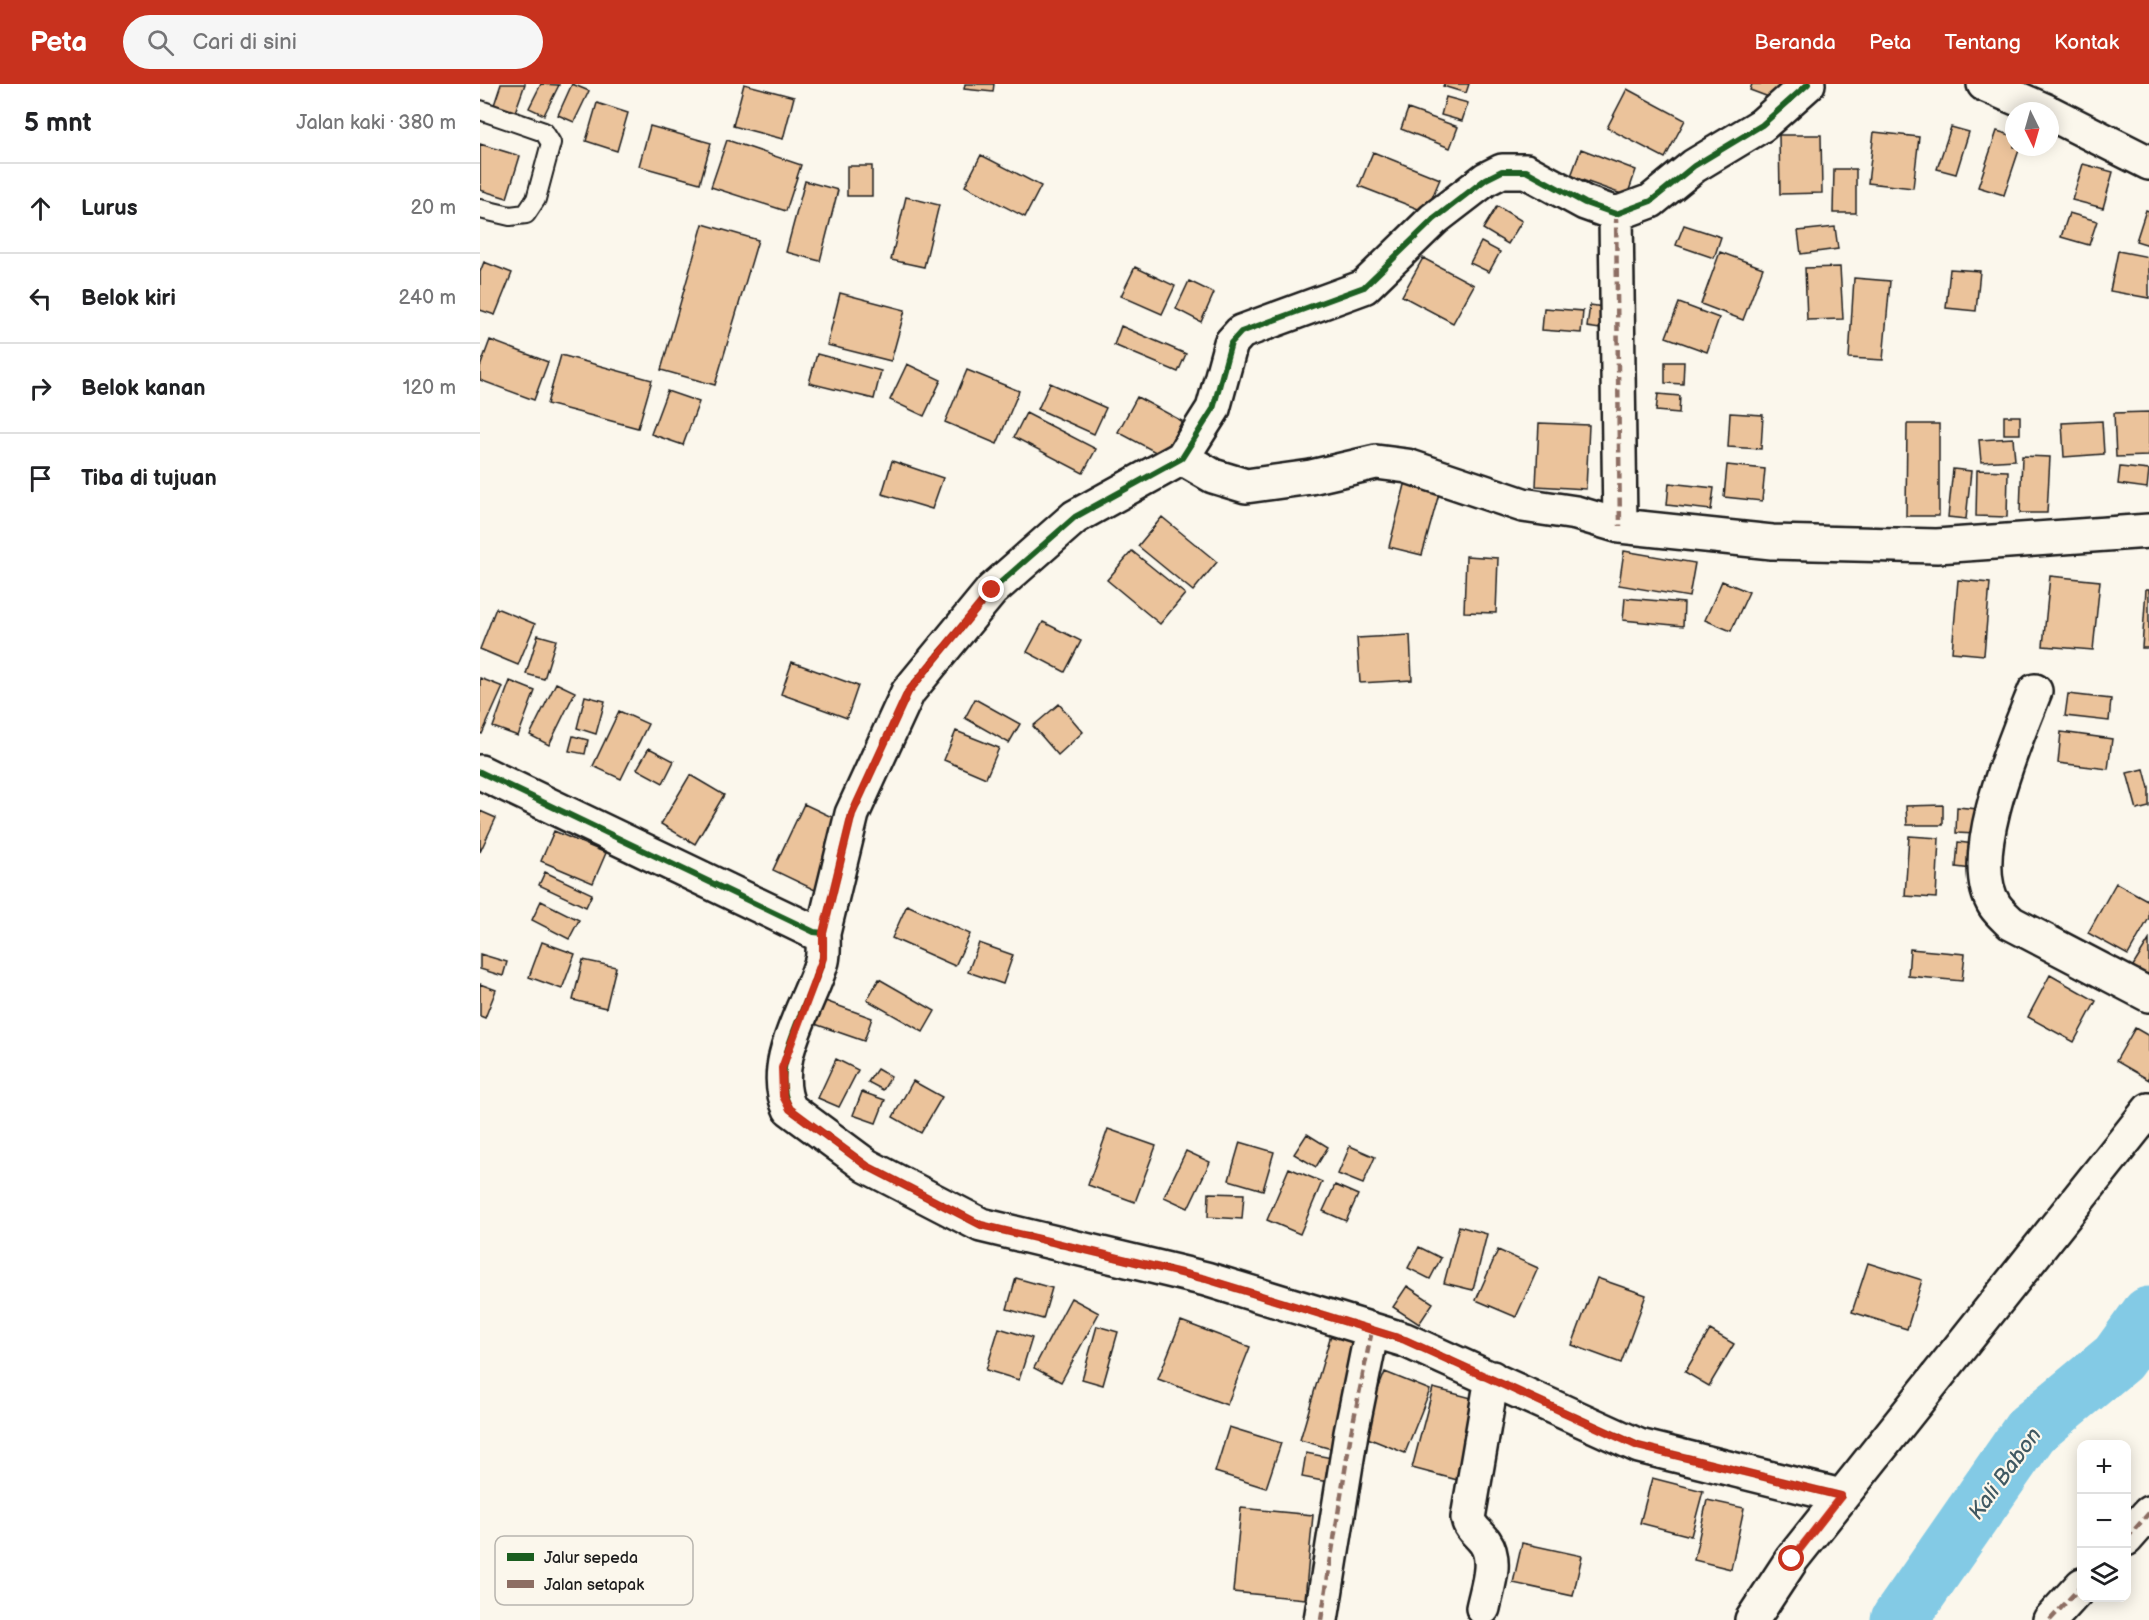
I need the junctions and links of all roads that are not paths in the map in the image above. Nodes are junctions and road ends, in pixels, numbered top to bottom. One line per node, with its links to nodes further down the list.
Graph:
1 (1808, 84): 8 (street)
2 (1984, 84): 3 (street)
3 (2025, 102)
4 (480, 110): 7 (lane)
5 (2059, 118): 6 (street)
6 (2149, 164)
7 (480, 209)
8 (1616, 214): 9 (street); 10 (street)
9 (1182, 458): 10 (street); 14 (street)
10 (1620, 526): 11 (street)
11 (2149, 531)
12 (2035, 691): 15 (street)
13 (480, 772): 14 (street)
14 (823, 933): 17 (street)
15 (2149, 995)
16 (2149, 1110): 19 (street)
17 (1372, 1330): 18 (street); 24 (street)
18 (1492, 1378): 19 (street); 23 (street)
19 (1841, 1496): 25 (street)
20 (2149, 1514): 21 (street)
21 (2131, 1534)
22 (2077, 1590): 26 (street)
23 (1483, 1608)
24 (1321, 1620)
25 (1752, 1620)
26 (2050, 1620)

